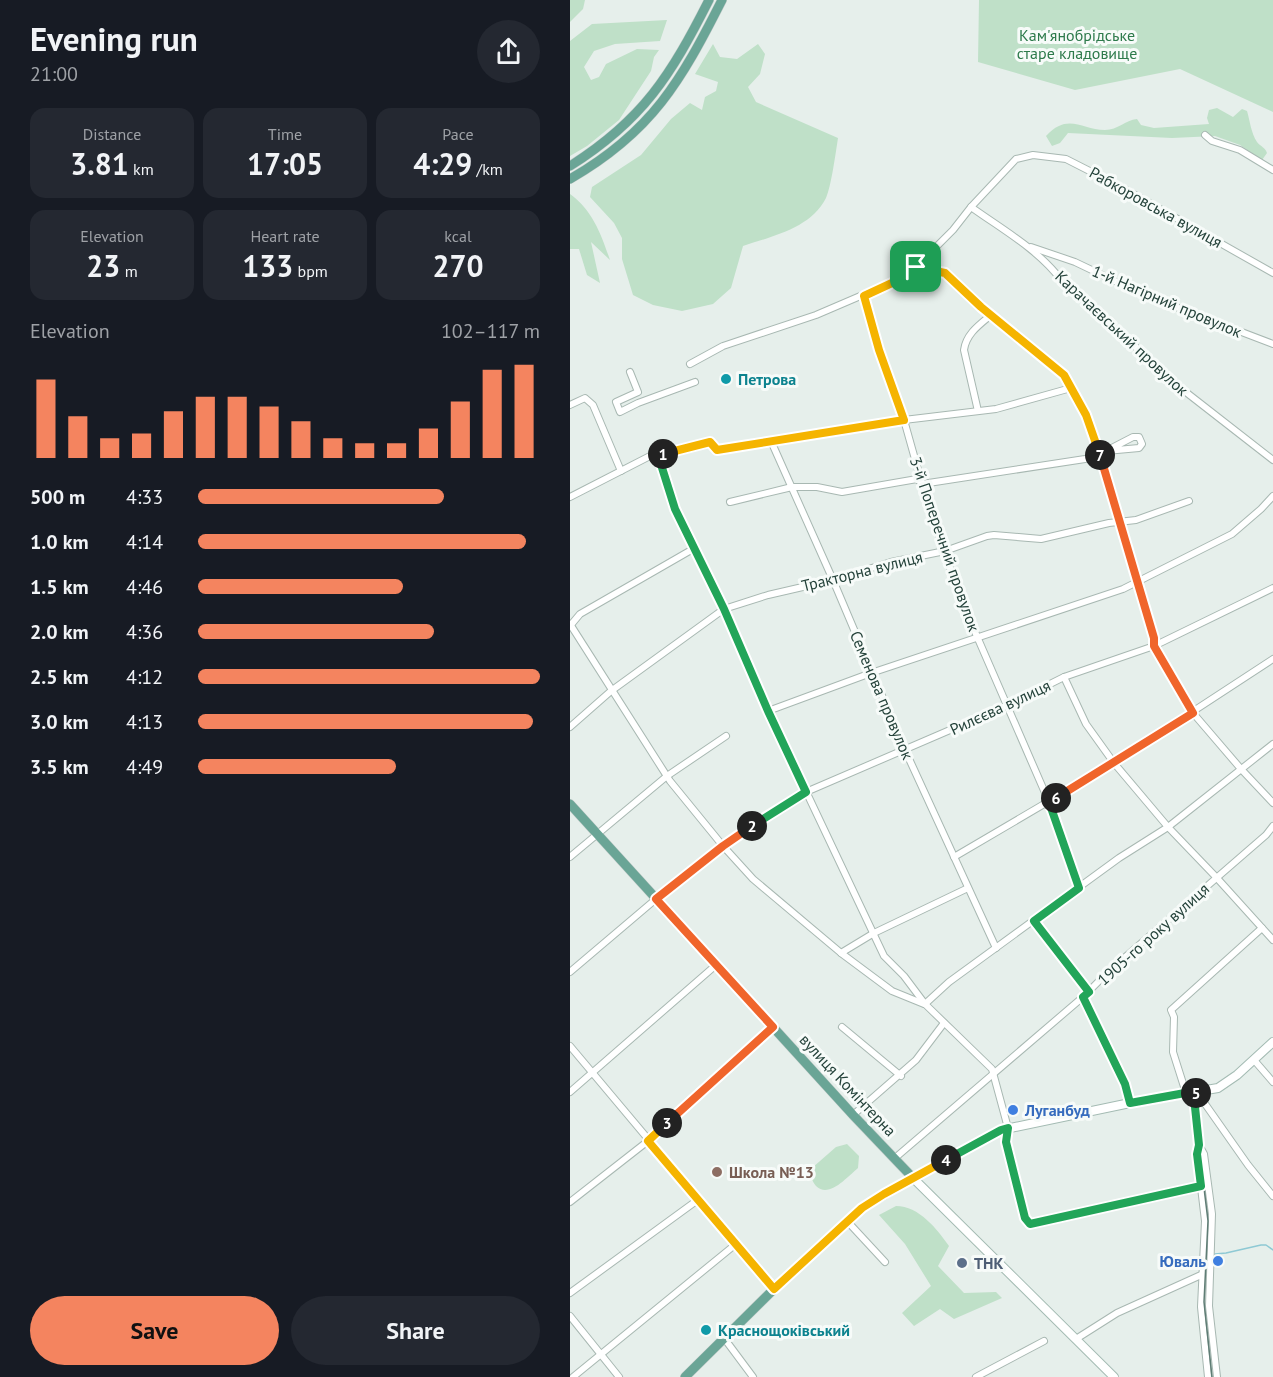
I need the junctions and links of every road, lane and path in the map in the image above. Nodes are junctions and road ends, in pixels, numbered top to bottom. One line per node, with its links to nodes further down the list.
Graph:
1 (709, 0): 4 (main road)
2 (722, 0): 6 (main road)
3 (1204, 135): 5 (street)
4 (570, 166)
5 (1273, 170)
6 (570, 179)
7 (971, 207): 8 (street, Карачаєвський провулок); 9 (street); 10 (street, Рабкоровська вулиця)
8 (1028, 246): 13 (street, 1-й Нагірний провулок); 25 (street, Карачаєвський провулок)
9 (916, 267): 11 (street); 12 (street)
10 (1273, 273)
11 (864, 296): 14 (street); 20 (street, 3-й Поперечний провулок)
12 (991, 315): 17 (street); 19 (street)
13 (1273, 344)
14 (690, 364)
15 (630, 372): 16 (street)
16 (695, 382)
17 (1071, 388): 19 (street); 24 (street)
18 (570, 405): 26 (street)
19 (978, 411): 20 (street)
20 (904, 420): 21 (street); 27 (street, 3-й Поперечний провулок)
21 (771, 441): 23 (street); 28 (street, Семенова провулок)
22 (1107, 451): 22 (street); 24 (street)
23 (658, 455): 26 (street); 34 (street)
24 (1100, 455): 27 (street); 33 (street)
25 (1273, 460)
26 (621, 471): 30 (street)
27 (922, 484): 28 (street); 35 (street, 3-й Поперечний провулок)
28 (792, 487): 32 (street); 36 (street, Семенова провулок)
29 (1273, 496): 37 (street)
30 (570, 497)
31 (1189, 501): 33 (street, Тракторна вулиця)
32 (730, 502)
33 (1119, 522): 35 (street, Тракторна вулиця); 37 (street)
34 (693, 549): 39 (street); 40 (street)
35 (945, 551): 36 (street, Тракторна вулиця); 41 (street, 3-й Поперечний провулок)
36 (833, 580): 39 (street, Тракторна вулиця); 44 (street, Семенова провулок)
37 (1137, 582): 41 (street); 42 (street)
38 (1273, 588): 42 (street, Рилєєва вулиця)
39 (724, 609): 46 (street, Тракторна вулиця); 48 (street)
40 (570, 626): 46 (street)
41 (978, 638): 44 (street); 47 (street, 3-й Поперечний провулок)
42 (1154, 646): 45 (street, Рилєєва вулиця); 49 (street)
43 (1273, 659): 49 (street)
44 (871, 674): 48 (street); 53 (street, Семенова провулок)
45 (1064, 677): 47 (street, Рилєєва вулиця); 54 (street)
46 (611, 691): 50 (street, Тракторна вулиця); 56 (street)
47 (1008, 705): 53 (street, Рилєєва вулиця); 58 (street, 3-й Поперечний провулок)
48 (768, 711): 57 (street)
49 (1193, 713): 54 (street); 55 (street)
50 (570, 727)
51 (726, 736): 56 (street)
52 (1273, 744): 55 (street)
53 (905, 750): 57 (street, Рилєєва вулиця); 66 (street, Семенова провулок)
54 (1114, 763): 58 (street); 62 (street)
55 (1240, 769): 59 (street); 62 (street)
56 (667, 776): 63 (street); 64 (street)
57 (806, 792): 64 (street, Рилєєва вулиця); 73 (street)
58 (1049, 802): 66 (street); 69 (street, 3-й Поперечний провулок)
59 (1273, 802)
60 (570, 804): 63 (main road, вулиця Комінтерна)
61 (1273, 826): 67 (street, 1905-го року вулиця)
62 (1168, 827): 67 (street); 69 (street)
63 (598, 835): 65 (street); 70 (main road, вулиця Комінтерна)
64 (723, 846): 70 (street, Рилєєва вулиця); 76 (street)
65 (570, 857)
66 (954, 857): 68 (street, Семенова провулок)
67 (1216, 877): 72 (street); 79 (street, 1905-го року вулиця)
68 (968, 888): 73 (street); 75 (street, Семенова провулок)
69 (1079, 888): 71 (street)
70 (656, 899): 77 (main road, вулиця Комінтерна); 78 (street)
71 (1034, 921): 75 (street); 79 (street)
72 (1262, 928): 74 (street); 94 (street)
73 (873, 933): 76 (street); 81 (street)
74 (1273, 940)
75 (996, 948): 81 (street)
76 (841, 953): 81 (street)
77 (716, 965): 83 (main road, вулиця Комінтерна); 88 (street)
78 (570, 972)
79 (1089, 992): 80 (street, 1905-го року вулиця)
80 (1083, 997): 89 (street, 1905-го року вулиця); 95 (street)
81 (925, 1004): 82 (street)
82 (944, 1023): 89 (street); 90 (street)
83 (773, 1027): 96 (main road, вулиця Комінтерна); 98 (street)
84 (842, 1027): 90 (street)
85 (1273, 1042): 87 (street)
86 (570, 1046): 88 (street)
87 (1254, 1060): 91 (street); 92 (street)
88 (592, 1074): 93 (street); 98 (street)
89 (992, 1074): 97 (street); 100 (street, 1905-го року вулиця)
90 (900, 1076): 96 (street)
91 (1273, 1082)
92 (1196, 1091): 94 (street); 99 (street); 103 (street)
93 (570, 1092)
94 (1186, 1093): 95 (street)
95 (1130, 1103): 97 (street)
96 (854, 1115): 100 (main road, вулиця Комінтерна)
97 (1008, 1128): 101 (street); 102 (street)
98 (648, 1141): 104 (street); 105 (street)
99 (1199, 1145): 102 (street); 124 (street)
100 (895, 1158): 101 (main road, вулиця Комінтерна)
101 (914, 1178): 106 (main road); 114 (street, вулиця Комінтерна)
102 (1201, 1186): 109 (street)
103 (1273, 1196)
104 (699, 1199): 107 (street); 111 (street)
105 (570, 1202)
106 (847, 1221): 108 (street); 110 (main road)
107 (736, 1244): 110 (street); 116 (street)
108 (885, 1262)
109 (1201, 1275): 114 (street); 123 (street)
110 (774, 1289): 113 (main road)
111 (570, 1293)
112 (570, 1316): 116 (street)
113 (724, 1338): 119 (main road); 120 (street)
114 (1076, 1339): 122 (street, вулиця Комінтерна)
115 (1044, 1341): 121 (street)
116 (600, 1353): 117 (street); 118 (street)
117 (573, 1377)
118 (619, 1377)
119 (685, 1377)
120 (753, 1377)
121 (976, 1377)
122 (1114, 1377)
123 (1208, 1377)
124 (1217, 1377)

